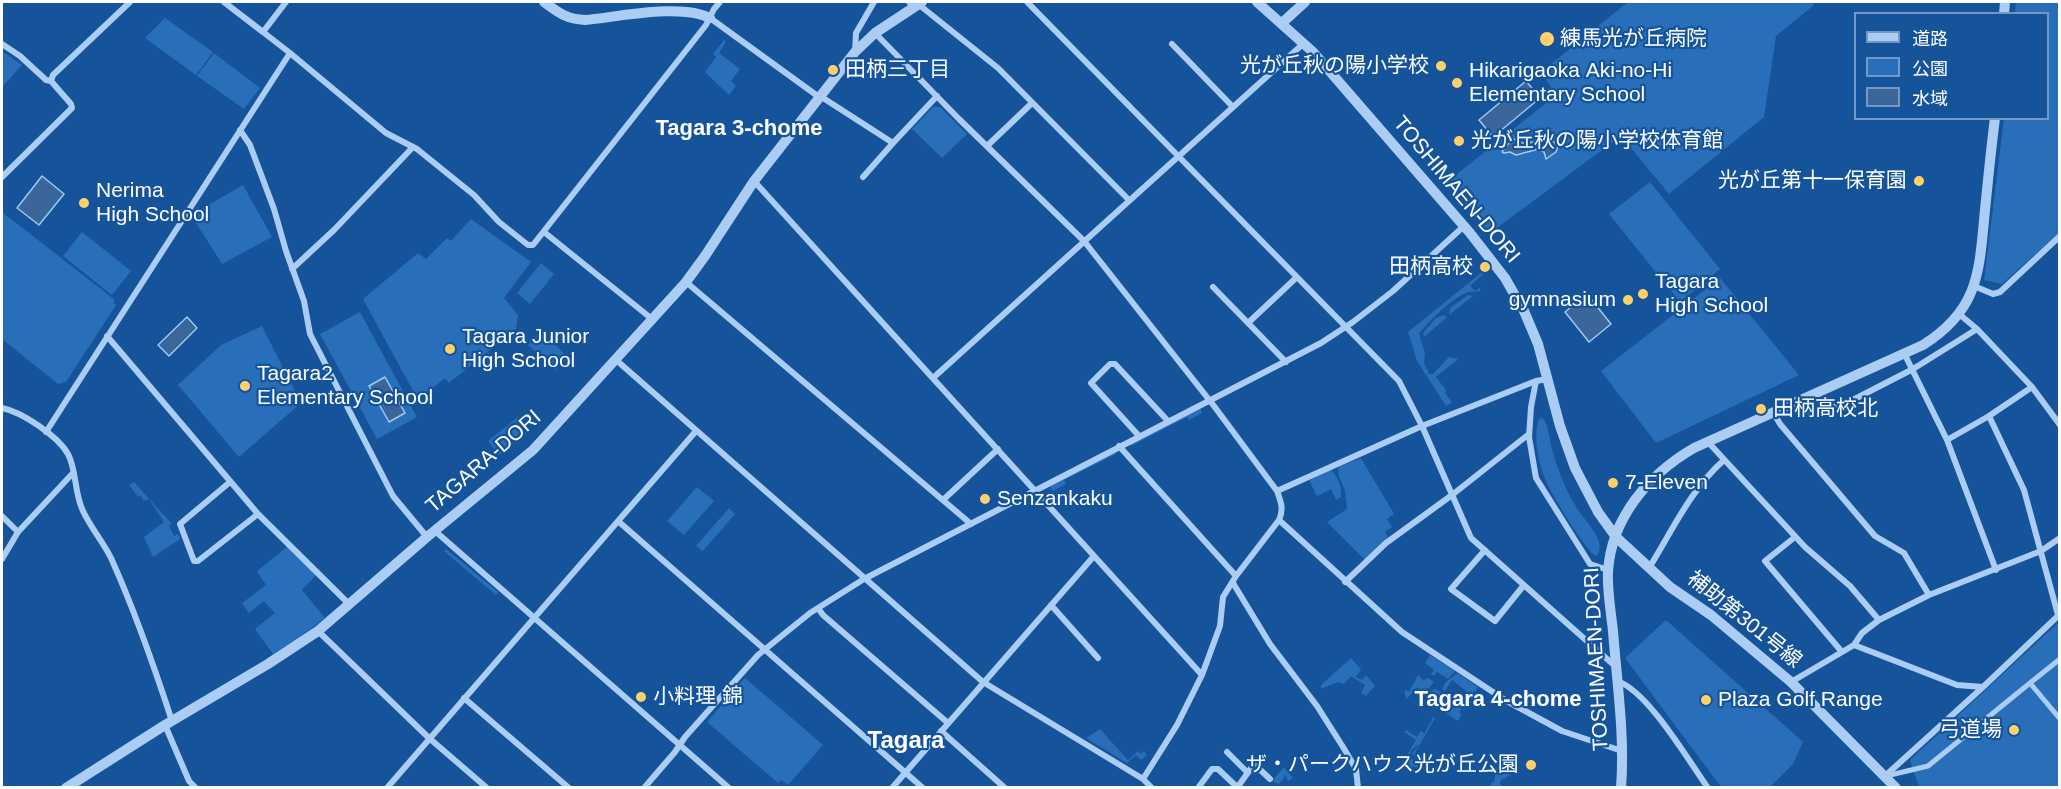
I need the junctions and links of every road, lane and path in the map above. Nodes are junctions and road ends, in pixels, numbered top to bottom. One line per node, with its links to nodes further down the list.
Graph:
1 (130, 2): 20 (street)
2 (224, 2): 13 (street)
3 (286, 2): 13 (street)
4 (544, 2): 11 (street)
5 (720, 2): 11 (street)
6 (874, 2): 18 (street)
7 (916, 2): 14 (street, TAGARA-DORI); 23 (street)
8 (1027, 2): 30 (street)
9 (1257, 2): 12 (street, TOSHIMAEN-DORI)
10 (1305, 2): 12 (street)
11 (710, 18): 22 (street); 36 (street)
12 (1282, 23): 15 (street, TOSHIMAEN-DORI)
13 (263, 32): 19 (street)
14 (875, 33): 18 (street, TAGARA-DORI); 21 (street)
15 (1304, 43): 24 (street); 35 (street, TOSHIMAEN-DORI)
16 (2, 44): 20 (street)
17 (1172, 44): 24 (street)
18 (855, 52): 22 (street, TAGARA-DORI)
19 (290, 53): 26 (street); 29 (street)
20 (51, 81): 31 (street)
21 (937, 96): 27 (street); 28 (street)
22 (820, 97): 27 (street); 33 (street, TAGARA-DORI)
23 (1032, 103): 28 (street); 34 (street)
24 (1232, 106): 30 (street)
25 (1995, 120): 42 (street)
26 (240, 130): 39 (street); 49 (street)
27 (892, 143): 32 (street)
28 (987, 146): 38 (street)
29 (413, 147): 36 (street); 39 (street)
30 (1178, 156): 34 (street); 40 (street)
31 (2, 177)
32 (863, 177)
33 (754, 181): 41 (street, TAGARA-DORI); 54 (street)
34 (1129, 200): 38 (street)
35 (1464, 226): 47 (street); 55 (street, TOSHIMAEN-DORI)
36 (544, 232): 45 (street)
37 (2060, 236): 42 (street)
38 (1084, 241): 54 (street); 58 (street)
39 (292, 269): 87 (street)
40 (1297, 277): 46 (street); 47 (street)
41 (686, 282): 45 (street, TAGARA-DORI); 80 (street)
42 (1974, 286): 44 (street)
43 (1214, 287): 46 (street)
44 (1959, 314): 48 (street); 50 (street)
45 (652, 319): 51 (street, TAGARA-DORI)
46 (1248, 323): 52 (street)
47 (1346, 326): 52 (street); 65 (street)
48 (1977, 329): 53 (street); 57 (street)
49 (107, 336): 67 (street); 76 (street)
50 (1904, 353): 53 (street); 59 (street)
51 (615, 359): 66 (street); 87 (street, TAGARA-DORI)
52 (1286, 362): 58 (street)
53 (1912, 369): 59 (street); 70 (street)
54 (933, 378): 73 (street)
55 (1548, 379): 56 (street); 88 (street, TOSHIMAEN-DORI)
56 (1536, 381): 65 (street); 68 (street)
57 (2032, 387): 62 (street); 64 (street)
58 (1210, 400): 63 (street); 78 (street)
59 (1801, 400): 61 (street)
60 (2, 408): 67 (street)
61 (1773, 412): 71 (street); 103 (street)
62 (1989, 416): 70 (street); 92 (street)
63 (1168, 421): 69 (street); 69 (street)
64 (2060, 425)
65 (1422, 426): 78 (street); 79 (street)
66 (696, 431): 84 (street); 99 (street)
67 (46, 432): 75 (street)
68 (1529, 434): 79 (street); 96 (street)
69 (1139, 436): 72 (street)
70 (1947, 440): 97 (street)
71 (1708, 442): 74 (street); 88 (street)
72 (1119, 446): 77 (street); 98 (street)
73 (998, 449): 77 (street); 80 (street)
74 (1724, 460): 89 (street); 95 (street)
75 (73, 473): 86 (street); 125 (street)
76 (230, 482): 81 (street); 81 (street)
77 (1035, 491): 85 (street); 93 (street)
78 (1277, 491): 83 (street)
79 (1452, 495): 91 (street); 100 (street)
80 (943, 500): 85 (street)
81 (258, 514): 104 (street)
82 (2, 516): 86 (street)
83 (1280, 520): 98 (street); 100 (street)
84 (618, 521): 108 (street); 112 (street)
85 (971, 524): 99 (street)
86 (18, 532): 94 (street)
87 (431, 534): 104 (street, TAGARA-DORI); 108 (street)
88 (1616, 537): 95 (street, 補助第301号線); 96 (street, TOSHIMAEN-DORI)
89 (1795, 537): 109 (street); 113 (street)
90 (2060, 538): 92 (street)
91 (1485, 550): 102 (street); 102 (street)
92 (2041, 551): 97 (street); 107 (street)
93 (1094, 556): 105 (street); 117 (street)
94 (2, 559)
95 (1649, 569): 120 (street, 補助第301号線)
96 (1608, 570): 116 (street, TOSHIMAEN-DORI)
97 (1996, 570): 103 (street)
98 (1236, 576): 101 (street)
99 (864, 579): 106 (street); 119 (street)
100 (1345, 582): 130 (street)
101 (1233, 583): 117 (street); 150 (street)
102 (1524, 585): 116 (street)
103 (1929, 595): 109 (street)
104 (349, 604): 110 (street, TAGARA-DORI)
105 (1051, 605): 114 (street); 119 (street)
106 (818, 608): 112 (street); 126 (street)
107 (2059, 614): 122 (street)
108 (534, 617): 123 (street); 129 (street)
109 (1879, 620): 111 (street)
110 (318, 631): 125 (street, TAGARA-DORI); 128 (street)
111 (1854, 645): 113 (street); 122 (street)
112 (765, 650): 129 (street); 132 (street)
113 (1842, 652): 120 (street)
114 (1098, 658)
115 (2060, 659): 121 (street)
116 (1616, 667): 118 (street, TOSHIMAEN-DORI)
117 (1202, 675): 135 (street)
118 (1617, 681): 130 (street, TOSHIMAEN-DORI); 152 (street)
119 (983, 682): 126 (street); 135 (street)
120 (1791, 682): 134 (street, 補助第301号線)
121 (2030, 683): 124 (street); 134 (street)
122 (1983, 687): 134 (street)
123 (464, 698): 128 (street); 142 (street)
124 (2060, 719)
125 (169, 723): 138 (street, TAGARA-DORI); 139 (street)
126 (948, 723): 127 (street)
127 (941, 731): 132 (street); 147 (street)
128 (429, 738): 140 (street); 141 (street)
129 (680, 745): 143 (street); 144 (street)
130 (1622, 751): 151 (street, TOSHIMAEN-DORI)
131 (1227, 752): 133 (street)
132 (905, 772): 145 (street); 146 (street)
133 (1247, 772): 136 (street); 137 (street)
134 (1885, 776): 153 (street, 補助第301号線)
135 (1143, 779): 148 (street)
136 (1270, 779)
137 (1237, 787): 149 (street)
138 (66, 788)
139 (196, 788)
140 (387, 788)
141 (487, 788)
142 (569, 788)
143 (644, 788)
144 (729, 788)
145 (892, 788)
146 (922, 788)
147 (1005, 788)
148 (1152, 788)
149 (1198, 788)
150 (1358, 788)
151 (1621, 788)
152 (1708, 788)
153 (1896, 788)

